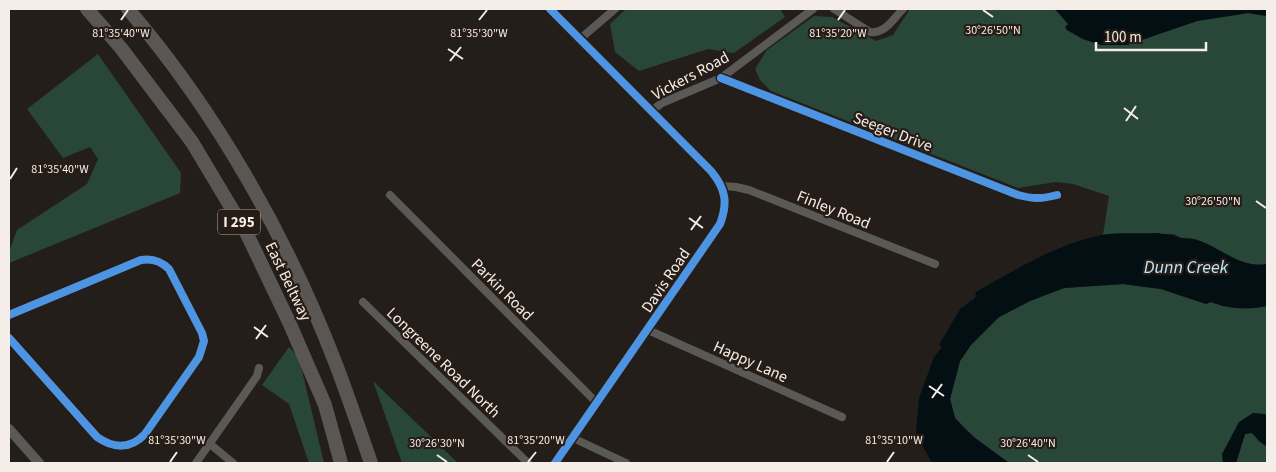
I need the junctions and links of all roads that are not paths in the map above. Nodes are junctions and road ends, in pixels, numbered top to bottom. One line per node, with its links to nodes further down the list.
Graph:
1 (87, 9): 32 (highway, East Beltway / I 295)
2 (128, 9): 33 (highway, East Beltway / I 295)
3 (550, 9): 8 (street)
4 (615, 9): 8 (street)
5 (813, 9): 9 (street, Vickers Road)
6 (834, 9): 7 (street)
7 (903, 9)
8 (580, 39): 10 (street)
9 (721, 78): 10 (street, Vickers Road); 13 (street, Seeger Drive)
10 (652, 111): 11 (street)
11 (722, 186): 16 (street, Finley Road); 19 (street, Davis Road)
12 (390, 195): 22 (street, Parkin Road)
13 (1057, 195)
14 (160, 251): 15 (street)
15 (156, 261): 18 (street); 27 (street)
16 (935, 264)
17 (363, 302): 34 (street, Longreene Road North)
18 (9, 315)
19 (648, 330): 22 (street, Davis Road); 23 (street, Happy Lane)
20 (9, 338): 27 (street)
21 (259, 368): 26 (street)
22 (597, 403): 25 (street, Davis Road)
23 (842, 417)
24 (9, 429): 29 (street)
25 (573, 438): 35 (street, Davis Road); 36 (street)
26 (210, 444): 30 (street); 31 (street)
27 (123, 446): 28 (street)
28 (123, 455)
29 (40, 463)
30 (196, 463)
31 (234, 463)
32 (341, 463)
33 (371, 463)
34 (528, 463)
35 (556, 463)
36 (626, 463)

